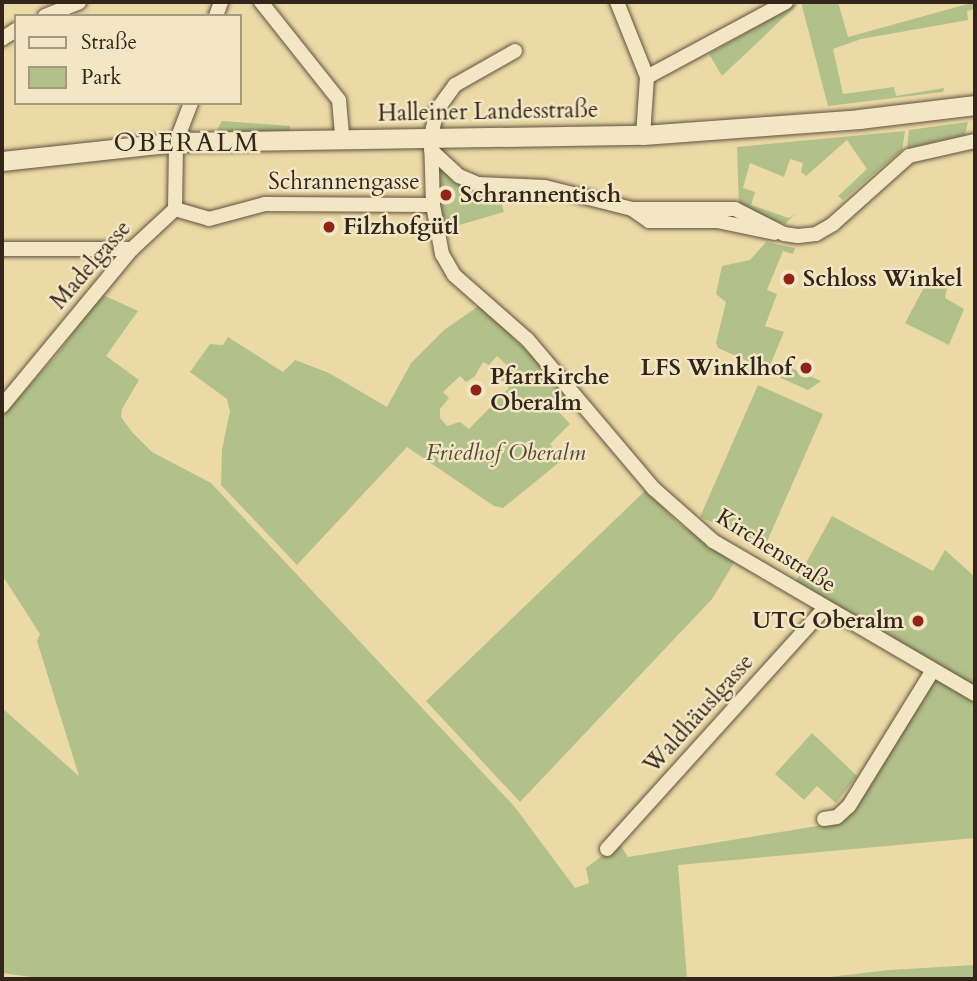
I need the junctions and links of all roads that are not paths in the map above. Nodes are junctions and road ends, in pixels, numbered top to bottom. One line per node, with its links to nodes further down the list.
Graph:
1 (79, 2): 5 (street)
2 (261, 2): 11 (street)
3 (617, 2): 7 (street)
4 (786, 2): 7 (street)
5 (50, 14)
6 (515, 51): 14 (street)
7 (647, 78): 10 (street)
8 (190, 105): 13 (street)
9 (975, 105): 10 (main road, Halleiner Landesstraße)
10 (643, 135): 14 (main road, Halleiner Landesstraße)
11 (342, 138): 13 (main road, Halleiner Landesstraße); 14 (main road, Halleiner Landesstraße)
12 (975, 141): 14 (street)
13 (176, 142): 15 (main road, Halleiner Landesstraße); 17 (street)
14 (431, 144): 16 (street, Kirchenstraße)
15 (2, 161)
16 (433, 205): 17 (street, Schrannengasse); 21 (street, Kirchenstraße)
17 (175, 208): 19 (street, Madelgasse)
18 (2, 249): 19 (street)
19 (132, 249): 20 (street, Madelgasse)
20 (2, 406)
21 (825, 608): 22 (street, Kirchenstraße); 25 (street, Waldhäuslgasse)
22 (933, 670): 23 (street, Kirchenstraße); 24 (street)
23 (975, 694)
24 (824, 819)
25 (607, 849)

